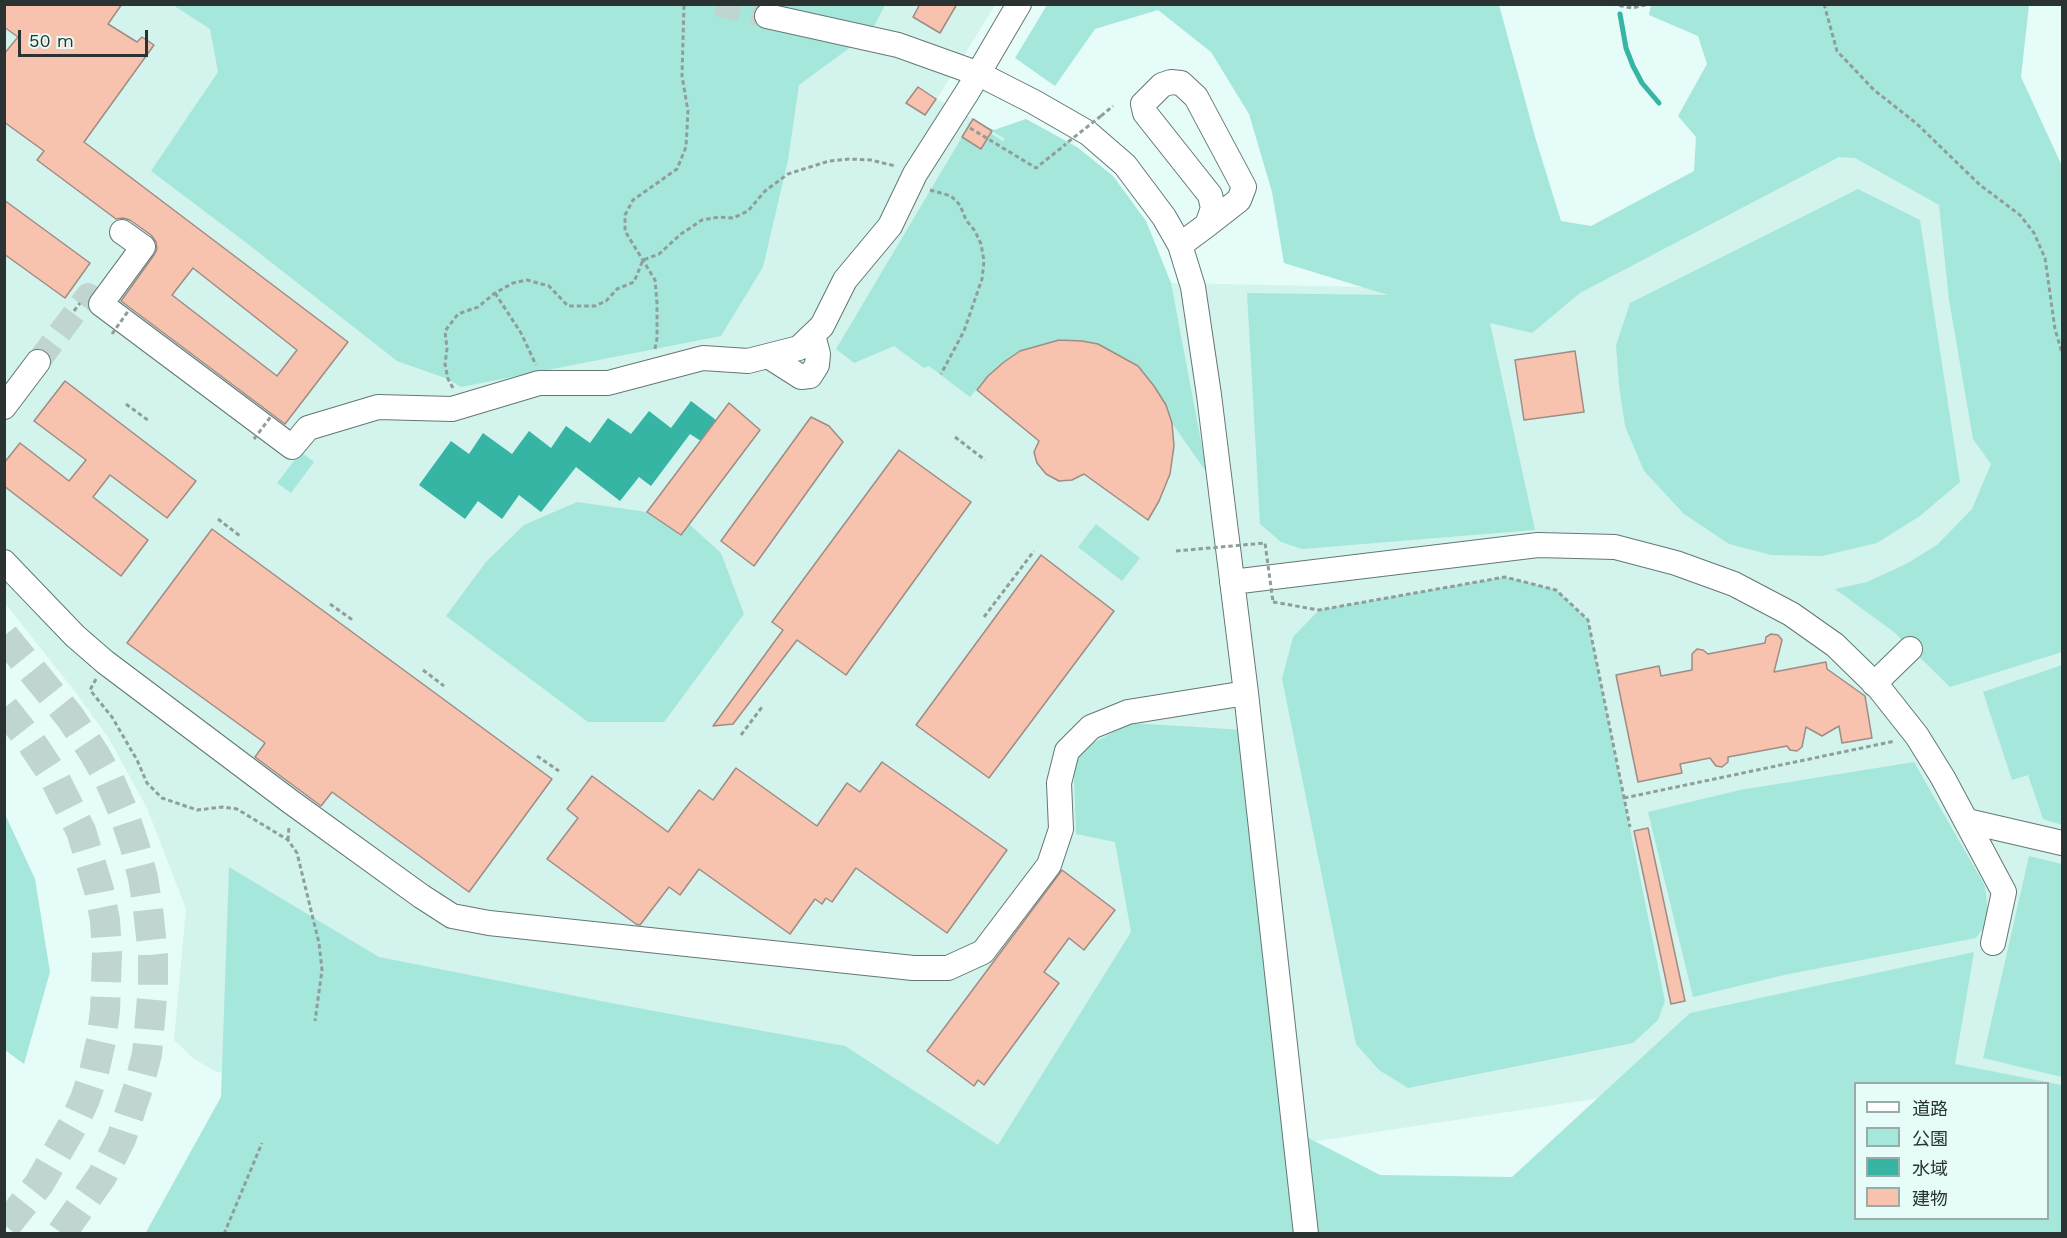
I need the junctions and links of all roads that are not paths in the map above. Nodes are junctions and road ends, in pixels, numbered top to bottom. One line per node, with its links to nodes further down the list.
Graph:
1 (1019, 4): 3 (street)
2 (767, 16): 3 (street)
3 (978, 74): 5 (street); 6 (street)
4 (1207, 225): 4 (street); 6 (street)
5 (122, 232)
6 (1180, 245): 10 (street)
7 (38, 362): 8 (street)
8 (4, 406)
9 (4, 562): 13 (street)
10 (1232, 582): 12 (street); 13 (street)
11 (1910, 649): 12 (street)
12 (1874, 684): 14 (street)
13 (1246, 693): 17 (street)
14 (1966, 821): 15 (street); 16 (street)
15 (2062, 843)
16 (1993, 943)
17 (1306, 1233)

